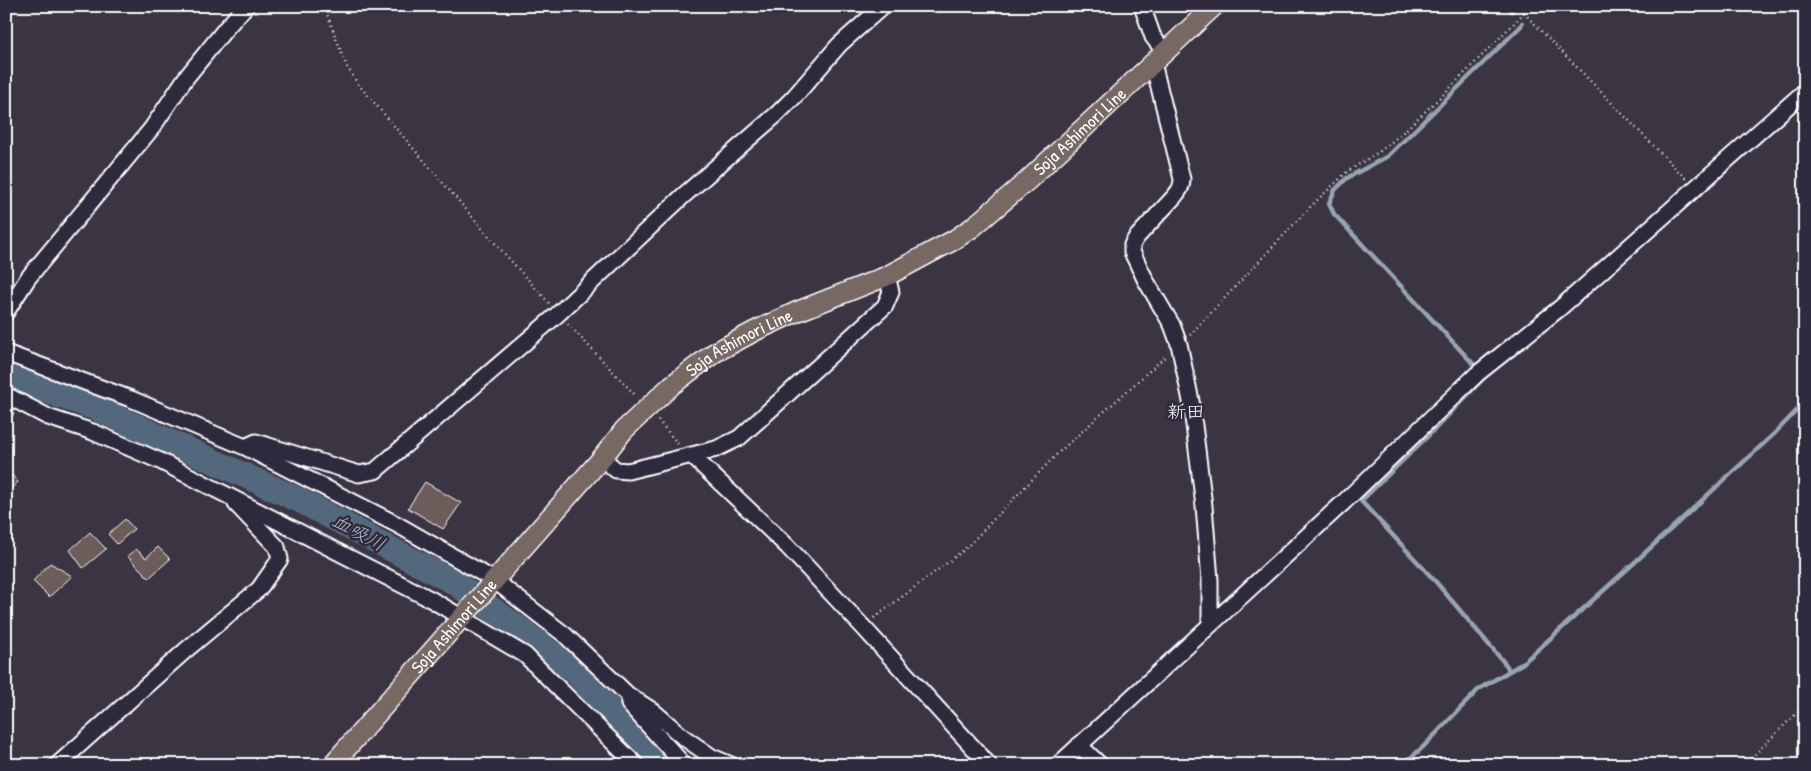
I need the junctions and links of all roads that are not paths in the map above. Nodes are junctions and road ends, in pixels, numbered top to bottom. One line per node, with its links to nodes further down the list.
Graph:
1 (246, 6): 8 (street)
2 (883, 6): 11 (street)
3 (1142, 6): 5 (street)
4 (1214, 6): 5 (main road, Soja Ashimori Line)
5 (1159, 58): 7 (main road, Soja Ashimori Line); 17 (street)
6 (1805, 92): 17 (street)
7 (888, 276): 12 (street); 13 (main road, Soja Ashimori Line)
8 (6, 312)
9 (6, 353): 11 (street)
10 (6, 395): 14 (street)
11 (245, 447): 15 (street)
12 (689, 455): 13 (street); 25 (street)
13 (602, 458): 15 (main road, Soja Ashimori Line)
14 (228, 496): 16 (street); 20 (street)
15 (491, 583): 16 (main road, Soja Ashimori Line); 18 (street)
16 (464, 614): 21 (main road, Soja Ashimori Line); 22 (street)
17 (1210, 624): 19 (street)
18 (628, 694): 23 (street); 24 (street)
19 (1080, 745): 26 (street); 27 (street)
20 (58, 765)
21 (332, 765)
22 (636, 765)
23 (684, 765)
24 (731, 765)
25 (988, 765)
26 (1058, 765)
27 (1100, 765)

